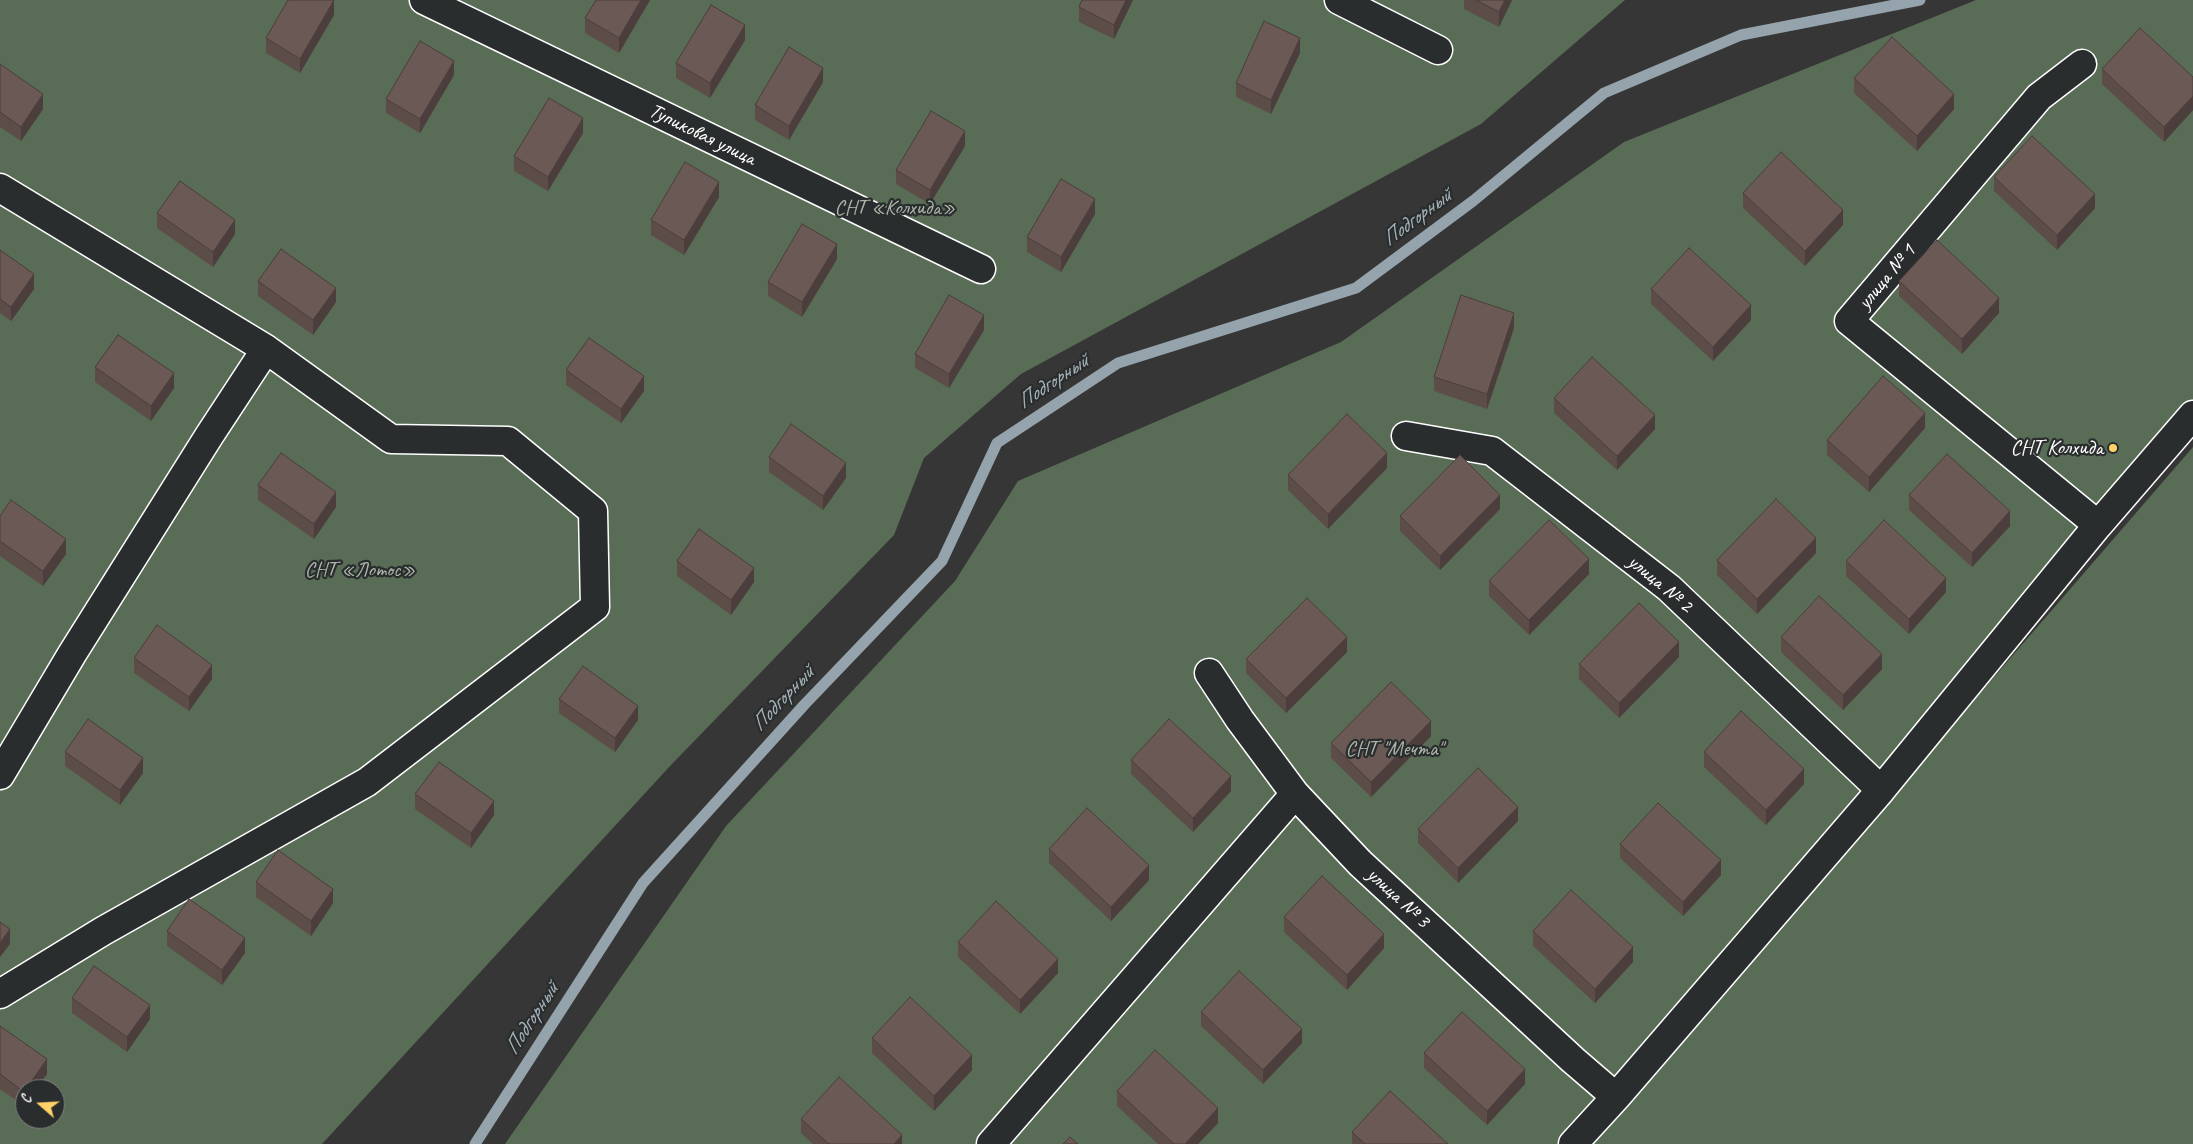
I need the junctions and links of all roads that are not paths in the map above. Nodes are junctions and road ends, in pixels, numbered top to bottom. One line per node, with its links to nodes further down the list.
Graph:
1 (424, 0): 6 (street, Тупиковая улица)
2 (1339, 0): 3 (street)
3 (1438, 50)
4 (2082, 64): 10 (street, улица № 1)
5 (0, 188): 7 (street)
6 (981, 269)
7 (266, 349): 12 (street); 15 (street)
8 (2193, 415): 10 (street)
9 (1406, 436): 13 (street, улица № 2)
10 (2098, 525): 13 (street)
11 (1209, 673): 14 (street, улица № 3)
12 (0, 775)
13 (1881, 790): 16 (street)
14 (1295, 794): 16 (street, улица № 3); 17 (street)
15 (0, 994)
16 (1616, 1097): 18 (street)
17 (990, 1144)
18 (1572, 1144)

